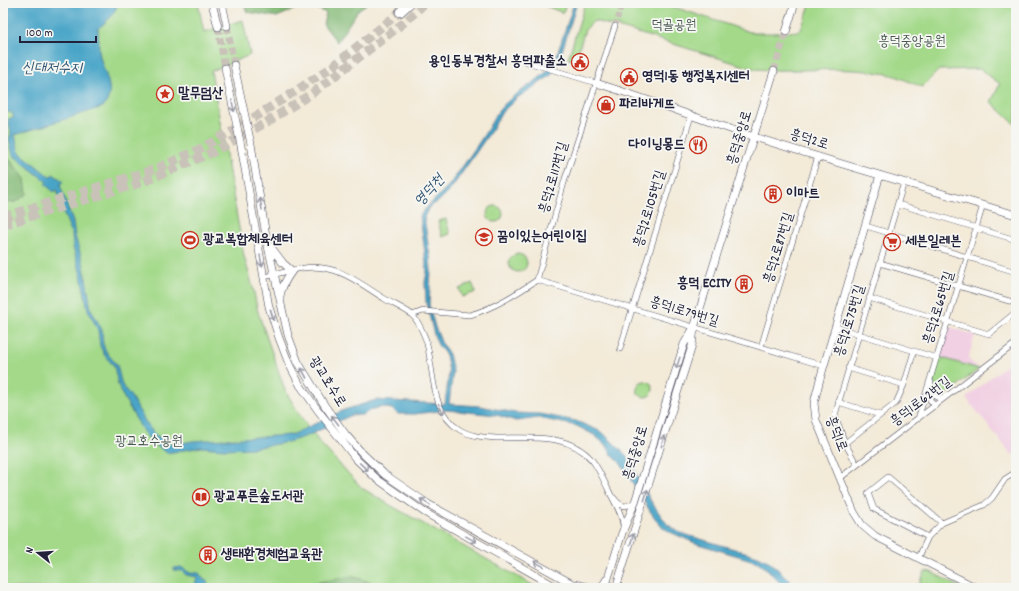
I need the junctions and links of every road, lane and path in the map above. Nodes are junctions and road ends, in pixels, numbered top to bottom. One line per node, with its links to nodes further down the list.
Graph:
1 (212, 3): 8 (street)
2 (222, 3): 6 (street)
3 (410, 3): 5 (highway)
4 (795, 3): 9 (street)
5 (400, 12)
6 (227, 26)
7 (615, 26): 14 (street, 흥덕2로117번길)
8 (218, 27)
9 (786, 32)
10 (527, 62): 14 (street)
11 (234, 65): 27 (street, 광교호수로, one-way to 11)
12 (225, 68): 33 (street, 광교호수로, one-way to 33)
13 (774, 71): 16 (street, 흥덕중앙로)
14 (596, 83): 15 (street, 흥덕2로); 34 (street, 흥덕2로117번길)
15 (691, 116): 16 (street, 흥덕2로); 39 (street, 흥덕2로105번길)
16 (754, 136): 17 (street, 흥덕2로); 44 (street, 흥덕중앙로)
17 (818, 156): 18 (street, 흥덕2로); 47 (street, 흥덕2로87번길)
18 (880, 175): 19 (street, 흥덕2로); 23 (street, 흥덕1로)
19 (904, 182): 20 (street, 흥덕2로75번길); 21 (street, 흥덕2로)
20 (898, 204): 24 (street); 25 (street, 흥덕2로75번길)
21 (983, 205): 22 (street, 흥덕2로); 24 (street, 흥덕2로65번길)
22 (1016, 215)
23 (866, 226): 25 (street); 43 (street, 흥덕1로)
24 (976, 228): 26 (street); 28 (street, 흥덕2로65번길)
25 (889, 234): 28 (street); 29 (street, 흥덕2로75번길)
26 (1016, 240)
27 (267, 242): 30 (street); 32 (street, 광교호수로)
28 (968, 257): 31 (street); 35 (street, 흥덕2로65번길)
29 (880, 263): 35 (street); 36 (street, 흥덕2로75번길)
30 (292, 271): 32 (street); 37 (street); 41 (street)
31 (1016, 272)
32 (274, 275): 33 (street); 37 (street, 광교호수로)
33 (264, 277): 73 (street, 광교호수로, one-way to 73)
34 (537, 280): 39 (street, 흥덕1로79번길); 41 (street)
35 (958, 287): 38 (street); 42 (street, 흥덕2로65번길)
36 (869, 298): 42 (street); 45 (street, 흥덕2로75번길)
37 (280, 300): 72 (street, 광교호수로, one-way to 37)
38 (1016, 303)
39 (632, 309): 44 (street, 흥덕1로79번길); 48 (street, 흥덕2로105번길)
40 (1016, 312): 42 (street)
41 (412, 315): 64 (street, one-way to 64)
42 (948, 322): 50 (street, 흥덕2로65번길)
43 (836, 327): 45 (street); 51 (street, 흥덕1로)
44 (694, 328): 47 (street, 흥덕1로79번길); 65 (street, 흥덕중앙로, one-way to 65); 70 (street, 흥덕중앙로, one-way to 44)
45 (859, 334): 49 (street); 52 (street, 흥덕2로75번길)
46 (1016, 343): 55 (street, 흥덕1로62번길)
47 (761, 347): 51 (street, 흥덕1로79번길)
48 (620, 349)
49 (914, 351): 50 (street); 54 (street)
50 (937, 358): 53 (street, 흥덕2로65번길)
51 (824, 366): 63 (street, 흥덕1로)
52 (848, 368): 54 (street); 56 (street, 흥덕2로75번길)
53 (931, 377): 55 (street); 57 (street); 59 (street, 흥덕2로65번길)
54 (904, 385): 58 (street)
55 (948, 396): 57 (street, 흥덕1로62번길)
56 (838, 402): 58 (street); 60 (street, 흥덕2로75번길)
57 (935, 406): 59 (street, 흥덕1로62번길)
58 (880, 415): 60 (street)
59 (918, 419): 61 (street, 흥덕1로62번길)
60 (845, 443): 61 (street, 흥덕2로75번길)
61 (857, 465): 63 (street, 흥덕1로62번길)
62 (1016, 472): 66 (street)
63 (840, 478): 69 (street, 흥덕1로)
64 (607, 487): 65 (street); 67 (street)
65 (635, 502): 67 (street, 흥덕중앙로)
66 (942, 523): 68 (street); 68 (street)
67 (622, 533): 71 (street, 흥덕중앙로)
68 (928, 537): 69 (street)
69 (918, 559): 80 (street, 흥덕1로)
70 (623, 567): 78 (street, 흥덕중앙로); 79 (street)
71 (610, 572): 76 (street); 77 (street, 흥덕중앙로)
72 (572, 584): 74 (street, 광교호수로); 75 (street)
73 (558, 588)
74 (580, 588)
75 (592, 588)
76 (596, 588)
77 (605, 588)
78 (616, 588)
79 (622, 588)
80 (977, 588)

